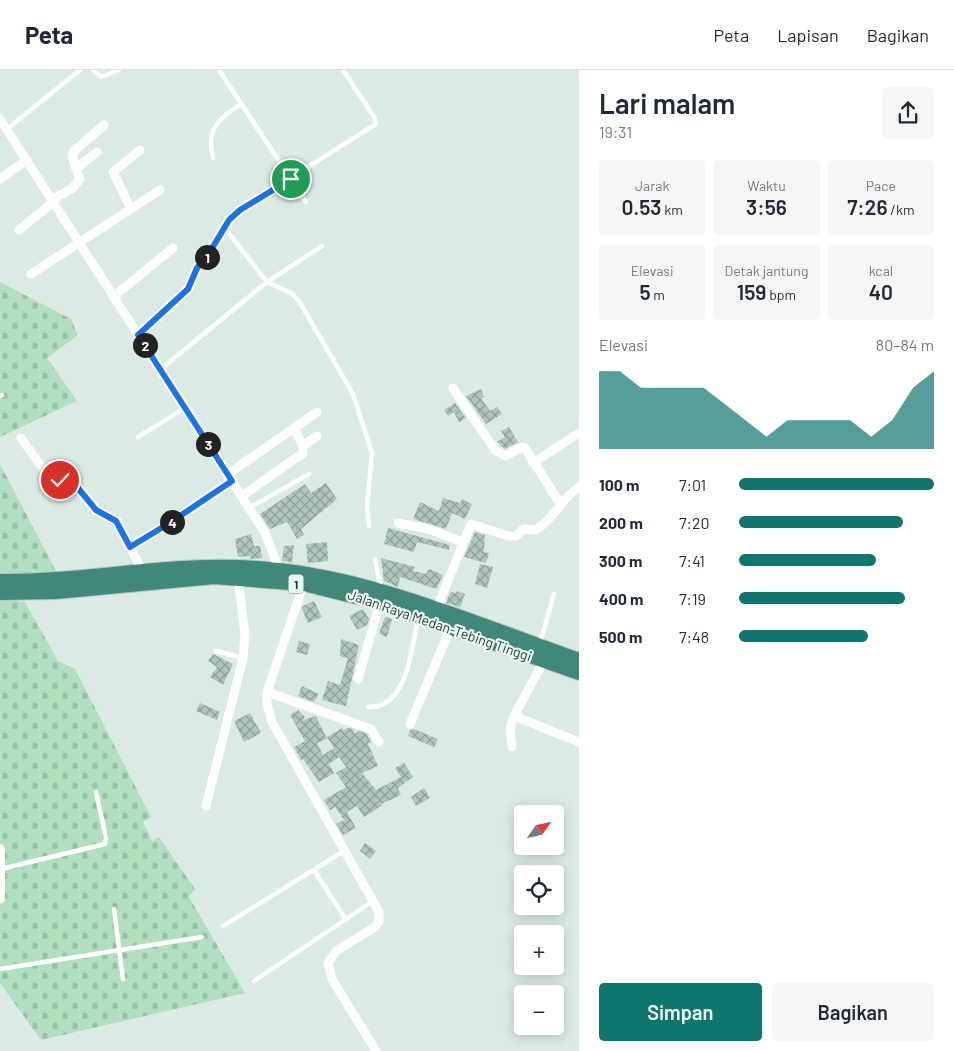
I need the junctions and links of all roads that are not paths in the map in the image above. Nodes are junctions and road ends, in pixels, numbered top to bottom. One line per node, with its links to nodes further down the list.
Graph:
1 (80, 70): 9 (lane)
2 (93, 70): 3 (lane)
3 (118, 70)
4 (219, 70): 6 (lane)
5 (343, 70): 16 (lane)
6 (241, 104): 12 (lane); 16 (lane)
7 (0, 119): 9 (street)
8 (104, 125): 14 (street)
9 (7, 129): 13 (street)
10 (140, 150): 20 (street)
11 (97, 152): 14 (street)
12 (214, 158)
13 (26, 161): 15 (street); 18 (street)
14 (76, 168): 18 (street)
15 (0, 179)
16 (291, 179): 19 (lane); 21 (lane)
17 (160, 190): 20 (street)
18 (51, 202): 22 (street); 23 (street)
19 (306, 202)
20 (131, 209): 23 (street)
21 (224, 227): 27 (lane); 29 (lane)
22 (19, 230)
23 (78, 244): 26 (street); 28 (street)
24 (322, 246): 27 (lane)
25 (173, 248): 28 (street)
26 (31, 274)
27 (267, 282): 30 (lane); 48 (lane)
28 (113, 297): 29 (street)
29 (138, 335): 30 (street)
30 (160, 370): 32 (street)
31 (453, 388): 40 (street)
32 (184, 408): 37 (lane); 42 (street)
33 (317, 412): 34 (street)
34 (294, 430): 39 (street); 42 (street)
35 (579, 434): 40 (street)
36 (317, 436): 39 (street)
37 (138, 437)
38 (21, 438): 50 (street)
39 (302, 446): 44 (street)
40 (533, 464): 45 (street)
41 (309, 474): 46 (lane)
42 (230, 478): 44 (street); 50 (street)
43 (579, 487): 45 (street)
44 (242, 496): 46 (street)
45 (561, 505): 49 (street)
46 (248, 508): 52 (street)
47 (398, 523): 49 (street)
48 (369, 526)
49 (462, 542): 60 (street)
50 (130, 547): 53 (street)
51 (375, 560): 59 (lane)
52 (279, 570): 53 (highway, Jalan Raya Medan-Tebing Tinggi / 1); 55 (highway, Jalan Raya Medan-Tebing Tinggi / 1)
53 (142, 571): 56 (highway, Jalan Raya Medan-Tebing Tinggi / 1)
54 (238, 578): 55 (highway, Jalan Raya Medan-Tebing Tinggi / 1); 57 (highway, Jalan Raya Medan-Tebing Tinggi / 1); 66 (street)
55 (305, 580): 59 (highway, Jalan Raya Medan-Tebing Tinggi / 1); 70 (street)
56 (0, 581)
57 (0, 593)
58 (554, 594): 63 (lane)
59 (381, 597): 60 (highway, Jalan Raya Medan-Tebing Tinggi / 1); 61 (highway, Jalan Raya Medan-Tebing Tinggi / 1); 69 (street)
60 (436, 610): 63 (highway, Jalan Raya Medan-Tebing Tinggi / 1)
61 (418, 615): 62 (highway, Jalan Raya Medan-Tebing Tinggi / 1); 71 (lane)
62 (451, 627): 67 (highway, Jalan Raya Medan-Tebing Tinggi / 1); 73 (street)
63 (539, 646): 65 (highway, Jalan Raya Medan-Tebing Tinggi / 1)
64 (216, 651): 66 (lane)
65 (576, 656)
66 (243, 658): 78 (street)
67 (544, 660): 68 (highway, Jalan Raya Medan-Tebing Tinggi / 1); 72 (street)
68 (579, 673)
69 (358, 679)
70 (267, 692): 74 (street); 80 (street)
71 (368, 707)
72 (514, 716): 75 (street); 76 (street)
73 (410, 724)
74 (378, 742)
75 (579, 742)
76 (512, 747)
77 (96, 792): 81 (lane)
78 (206, 806)
79 (0, 849): 81 (street)
80 (344, 851): 82 (lane); 84 (street)
81 (1, 869): 83 (street)
82 (314, 870): 86 (lane); 87 (lane)
83 (0, 899)
84 (373, 901): 86 (lane); 93 (street)
85 (114, 909): 89 (lane)
86 (346, 920): 92 (lane)
87 (223, 926)
88 (202, 937): 89 (lane)
89 (121, 950): 90 (lane); 91 (lane)
90 (0, 969)
91 (123, 979)
92 (254, 981)
93 (376, 1051)

